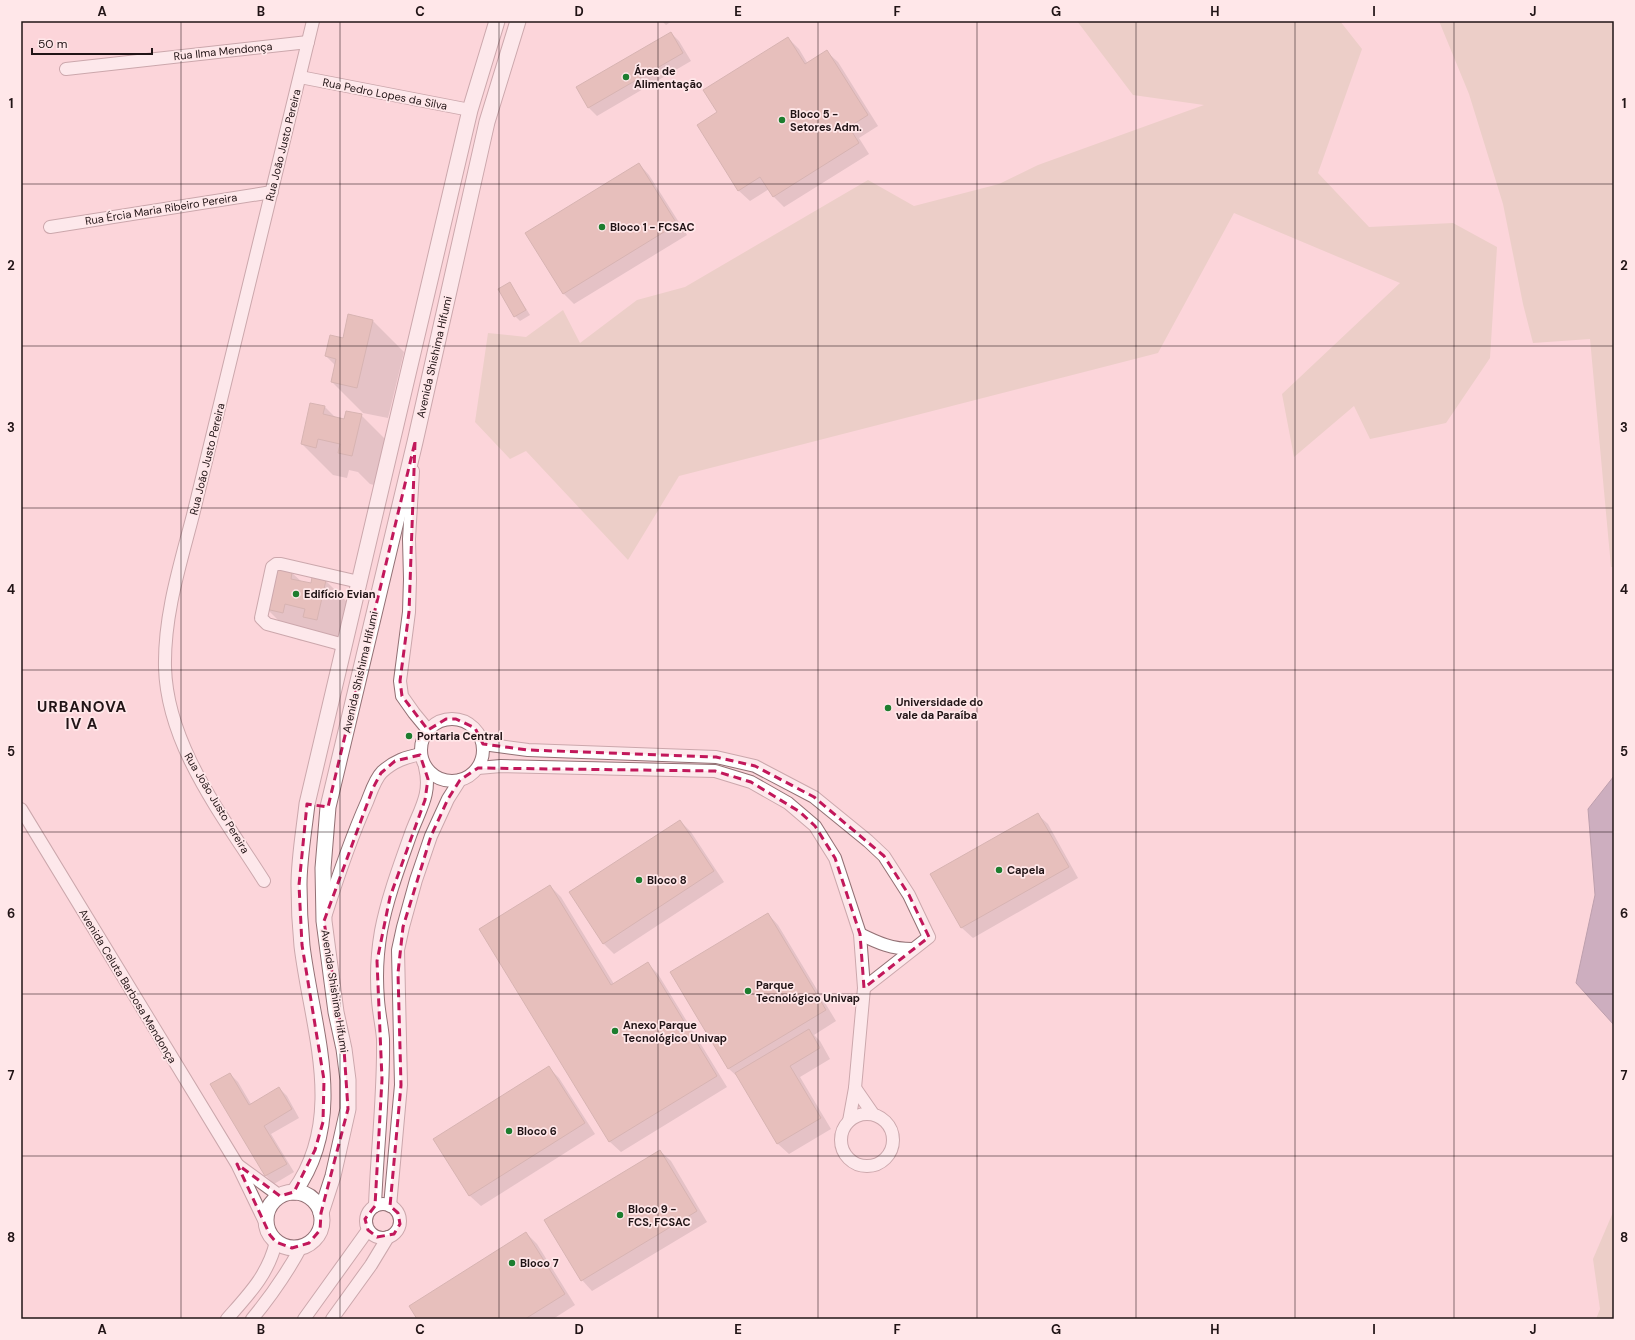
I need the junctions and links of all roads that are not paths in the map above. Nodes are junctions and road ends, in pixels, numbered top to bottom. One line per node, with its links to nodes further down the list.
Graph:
1 (313, 21): 4 (street, Rua João Justo Pereira)
2 (498, 21): 7 (street, Avenida Shishima Hifumi)
3 (518, 21): 10 (street, Avenida Shishima Hifumi)
4 (308, 42): 5 (street, Rua Ilma Mendonça); 6 (street, Rua João Justo Pereira)
5 (66, 69)
6 (300, 77): 7 (street, Rua Pedro Lopes da Silva); 8 (street, Rua João Justo Pereira)
7 (470, 110): 11 (street, Avenida Shishima Hifumi)
8 (272, 192): 9 (street, Rua Ércia Maria Ribeiro Pereira); 22 (street, Rua João Justo Pereira)
9 (50, 227)
10 (415, 442): 13 (street); 20 (street, Avenida Shishima Hifumi)
11 (359, 582): 12 (street, Avenida Shishima Hifumi); 12 (street)
12 (344, 645): 19 (street, Avenida Shishima Hifumi)
13 (428, 730): 14 (street); 15 (street)
14 (483, 744): 17 (street); 25 (street)
15 (421, 754): 16 (street); 23 (street)
16 (425, 767): 18 (street); 32 (street)
17 (478, 768): 18 (street); 24 (street)
18 (460, 780): 33 (street)
19 (307, 804): 20 (street); 31 (street, Avenida Shishima Hifumi)
20 (328, 807): 23 (street, Avenida Shishima Hifumi)
21 (21, 809): 30 (street, Avenida Celuta Barbosa Mendonça)
22 (264, 881)
23 (324, 921): 34 (street, Avenida Shishima Hifumi)
24 (860, 934): 25 (street); 26 (street)
25 (912, 950): 26 (street)
26 (864, 988): 27 (street)
27 (855, 1088): 28 (street); 29 (street)
28 (873, 1114): 29 (street); 29 (street)
29 (849, 1121)
30 (237, 1164): 31 (street, Avenida Celuta Barbosa Mendonça); 35 (street, Avenida Celuta Barbosa Mendonça)
31 (287, 1194): 34 (street); 35 (street)
32 (375, 1206): 33 (street); 36 (street)
33 (390, 1206): 37 (street)
34 (321, 1213): 39 (street)
35 (266, 1224): 38 (street)
36 (368, 1230): 37 (street); 42 (street)
37 (388, 1237): 43 (street)
38 (276, 1242): 39 (street); 40 (street)
39 (301, 1247): 41 (street)
40 (228, 1319)
41 (252, 1319)
42 (304, 1319)
43 (332, 1319)

